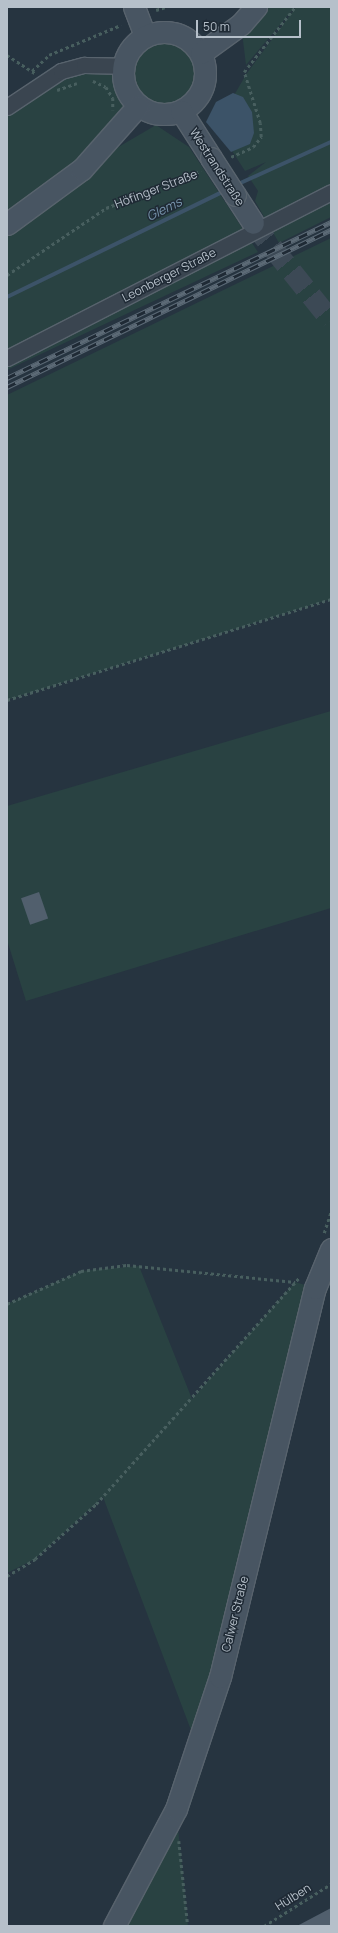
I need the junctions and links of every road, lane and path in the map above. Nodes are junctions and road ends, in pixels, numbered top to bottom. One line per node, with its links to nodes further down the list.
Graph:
1 (134, 7): 7 (main road)
2 (165, 7): 5 (path)
3 (256, 7): 8 (main road)
4 (296, 7): 18 (path, Höfinger Straße)
5 (156, 10)
6 (121, 25): 9 (path)
7 (145, 36): 8 (main road); 10 (main road)
8 (201, 52): 16 (main road)
9 (7, 56)
10 (123, 66): 12 (street); 15 (main road)
11 (86, 80): 17 (path)
12 (44, 81): 13 (path); 14 (street)
13 (79, 82)
14 (7, 106)
15 (138, 106): 16 (main road); 17 (main road)
16 (181, 111): 18 (main road, Westrandstraße)
17 (112, 136): 21 (main road)
18 (213, 163): 20 (main road, Westrandstraße, bridge); 22 (path, Höfinger Straße)
19 (331, 192): 23 (street, Leonberger Straße)
20 (253, 223)
21 (7, 224)
22 (7, 275)
23 (7, 358)
24 (331, 599): 25 (path)
25 (7, 700)
26 (331, 1249): 29 (main road, Calwer Straße)
27 (7, 1304): 28 (path)
28 (7, 1576)
29 (176, 1809): 31 (main road, Calwer Straße); 32 (path)
30 (331, 1884): 33 (path, Hülben)
31 (114, 1926)
32 (188, 1926)
33 (264, 1926)

